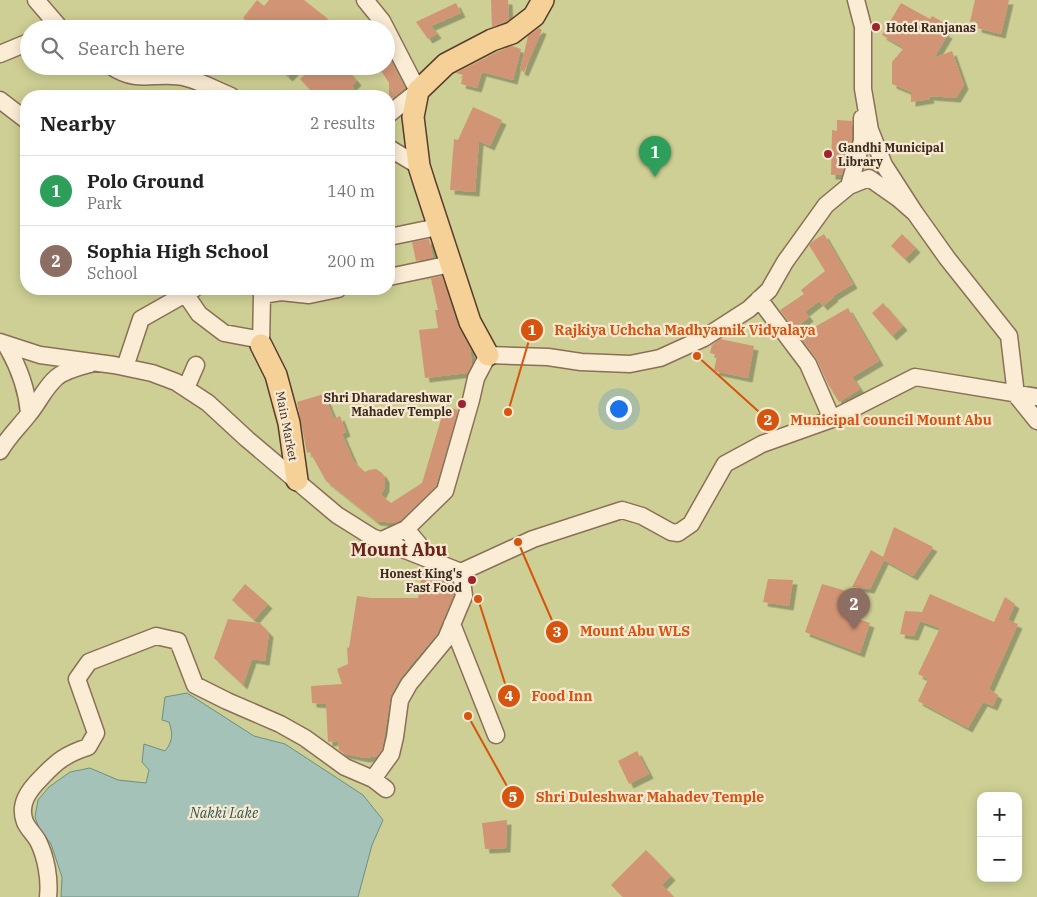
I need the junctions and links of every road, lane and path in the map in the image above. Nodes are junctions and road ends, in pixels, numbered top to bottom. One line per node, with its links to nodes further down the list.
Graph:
1 (36, 0): 5 (street)
2 (365, 0): 6 (street)
3 (544, 0): 13 (main road)
4 (856, 0): 11 (street)
5 (53, 20)
6 (381, 20)
7 (20, 46): 9 (street)
8 (395, 46): 13 (street)
9 (0, 54)
10 (130, 75): 12 (street)
11 (863, 86): 19 (street); 20 (street)
12 (216, 90)
13 (418, 91): 15 (street); 18 (main road)
14 (0, 100): 16 (street)
15 (395, 109)
16 (20, 115)
17 (395, 152): 18 (street)
18 (419, 166): 21 (main road)
19 (849, 186): 20 (street); 28 (street)
20 (915, 213): 36 (street)
21 (438, 223): 22 (street); 23 (main road)
22 (395, 236)
23 (451, 264): 24 (street); 31 (main road)
24 (395, 276)
25 (179, 295): 34 (street)
26 (190, 295): 30 (street)
27 (261, 295): 30 (street)
28 (759, 299): 31 (street); 39 (street)
29 (3, 343): 32 (street); 38 (street)
30 (261, 345): 42 (main road, Main Market)
31 (488, 355): 43 (street)
32 (97, 363): 34 (street); 38 (street)
33 (196, 365): 35 (street)
34 (124, 367): 35 (street)
35 (186, 388): 42 (street)
36 (1016, 395): 37 (street); 39 (street); 40 (street)
37 (1037, 398)
38 (29, 414): 41 (street)
39 (832, 419): 46 (street)
40 (1037, 421)
41 (0, 451)
42 (297, 480): 44 (street)
43 (406, 529): 44 (street); 45 (street)
44 (382, 540): 45 (street)
45 (434, 561): 46 (street)
46 (461, 572): 47 (street)
47 (452, 624): 48 (street); 49 (street)
48 (496, 735)
49 (373, 779): 50 (street); 51 (street)
50 (386, 789)
51 (48, 897)

